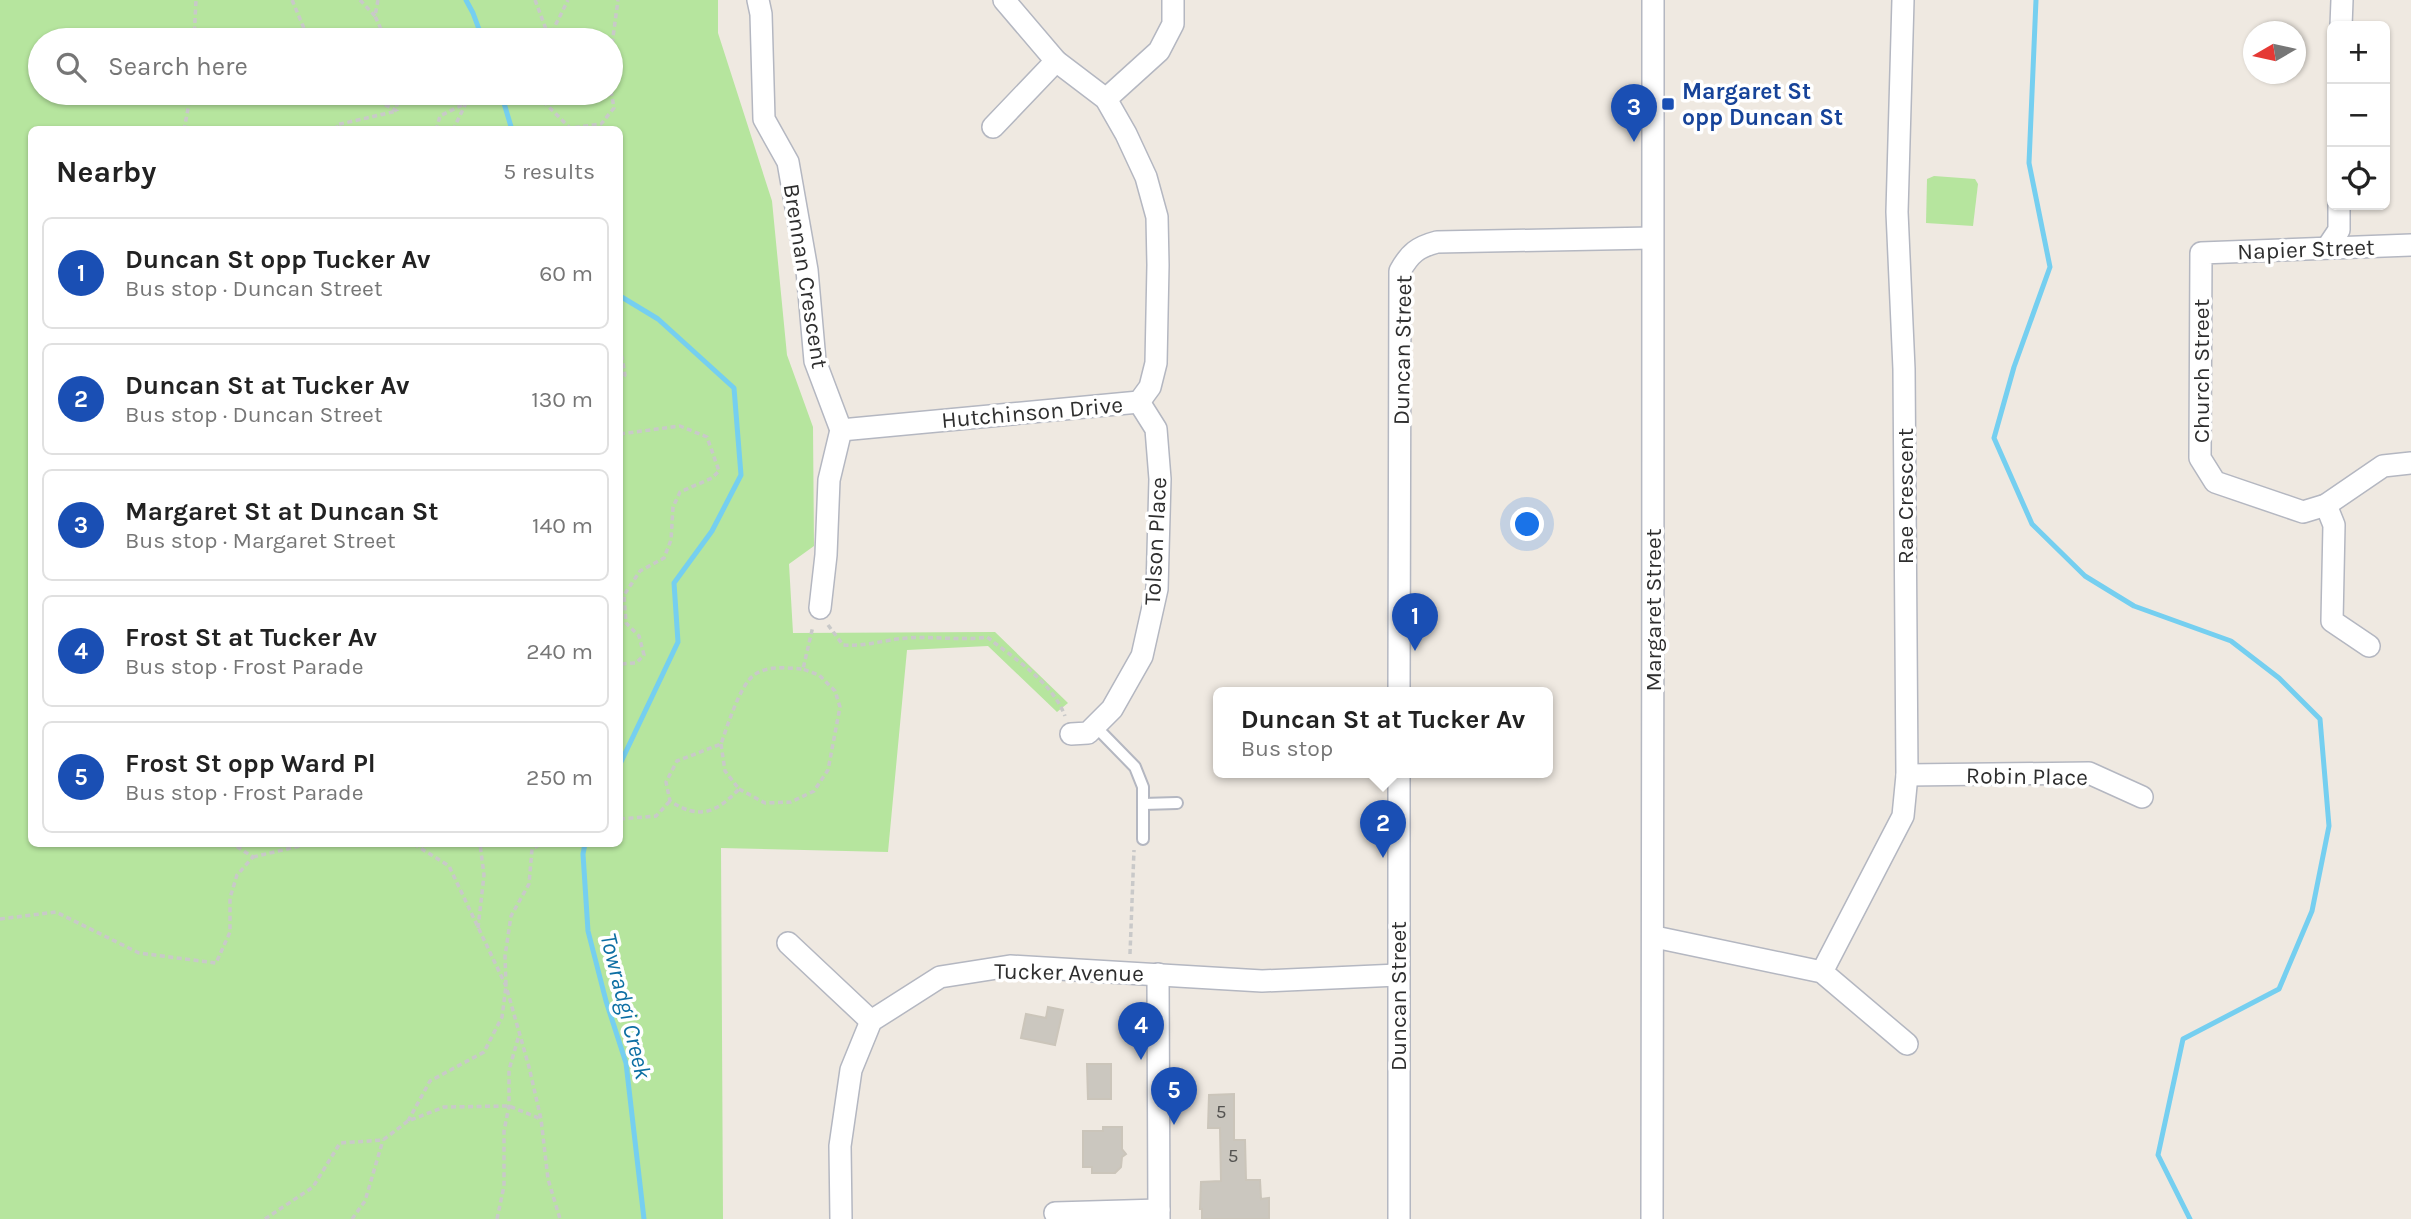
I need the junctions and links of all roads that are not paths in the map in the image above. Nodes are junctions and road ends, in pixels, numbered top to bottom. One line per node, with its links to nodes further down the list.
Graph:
1 (758, 0): 17 (street, Brennan Crescent)
2 (1004, 0): 8 (street, Hutchinson Drive)
3 (1173, 0): 9 (street)
4 (1653, 0): 12 (street, Margaret Street)
5 (1903, 0): 25 (street, Rae Crescent)
6 (2342, 0): 7 (street)
7 (2341, 21)
8 (1056, 61): 9 (street, Hutchinson Drive); 10 (street)
9 (1106, 99): 16 (street, Hutchinson Drive)
10 (993, 127)
11 (2339, 210): 14 (street)
12 (1652, 238): 22 (street, Duncan Street); 31 (street, Margaret Street)
13 (2411, 245): 14 (street, Napier Street)
14 (2326, 248): 15 (street, Napier Street)
15 (2201, 253): 19 (street, Church Street)
16 (1139, 402): 17 (street, Hutchinson Drive); 23 (street, Tolson Place)
17 (841, 430): 20 (street)
18 (2411, 463): 19 (street, Church Street)
19 (2326, 505): 21 (street)
20 (820, 608)
21 (2369, 646)
22 (1399, 687)
23 (1095, 726): 24 (street); 29 (lane)
24 (1071, 734)
25 (1907, 775): 27 (street, Robin Place); 33 (street, Rae Crescent)
26 (1399, 778): 35 (street, Duncan Street)
27 (2142, 797)
28 (1177, 803): 29 (lane)
29 (1143, 804): 30 (lane)
30 (1138, 843)
31 (1655, 937): 33 (street); 42 (street, Margaret Street)
32 (788, 943): 36 (street)
33 (1822, 972): 37 (street)
34 (1158, 974): 35 (street, Tucker Avenue); 36 (street, Tucker Avenue); 39 (street)
35 (1398, 975): 41 (street, Duncan Street)
36 (871, 1021): 40 (street)
37 (1907, 1044)
38 (1055, 1213): 39 (street)
39 (1159, 1214)
40 (841, 1219)
41 (1399, 1219)
42 (1652, 1219)

